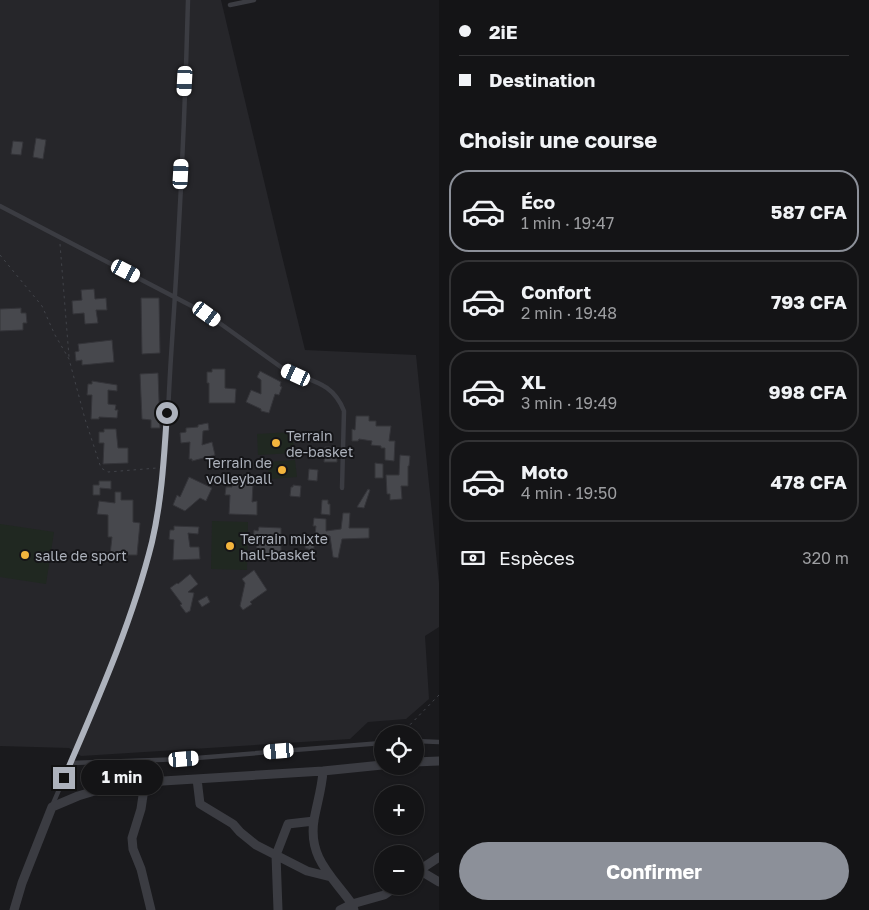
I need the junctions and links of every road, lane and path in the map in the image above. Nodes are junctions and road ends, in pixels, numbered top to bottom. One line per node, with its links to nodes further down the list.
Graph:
1 (188, 0): 7 (lane)
2 (254, 0): 3 (lane)
3 (230, 5)
4 (0, 206): 5 (lane)
5 (60, 238): 7 (lane); 8 (path)
6 (0, 255): 8 (path)
7 (175, 296): 9 (lane); 10 (lane)
8 (69, 360): 9 (path)
9 (164, 468): 18 (lane)
10 (342, 488)
11 (439, 695): 12 (path)
12 (410, 725)
13 (424, 742): 14 (lane)
14 (439, 742)
15 (374, 744): 18 (lane)
16 (439, 761): 17 (street)
17 (424, 762)
18 (70, 763): 23 (lane)
19 (374, 766): 20 (street)
20 (323, 771): 21 (street); 24 (street)
21 (197, 779): 22 (street); 25 (street)
22 (145, 782): 23 (street); 34 (street)
23 (52, 807): 33 (street)
24 (314, 821): 25 (street); 29 (street)
25 (276, 855): 29 (street); 35 (street)
26 (439, 857): 27 (street)
27 (424, 867)
28 (424, 874): 30 (street)
29 (331, 877): 32 (street)
30 (439, 882)
31 (382, 895): 32 (street)
32 (353, 907): 36 (street)
33 (14, 910)
34 (151, 910)
35 (278, 910)
36 (340, 910)

